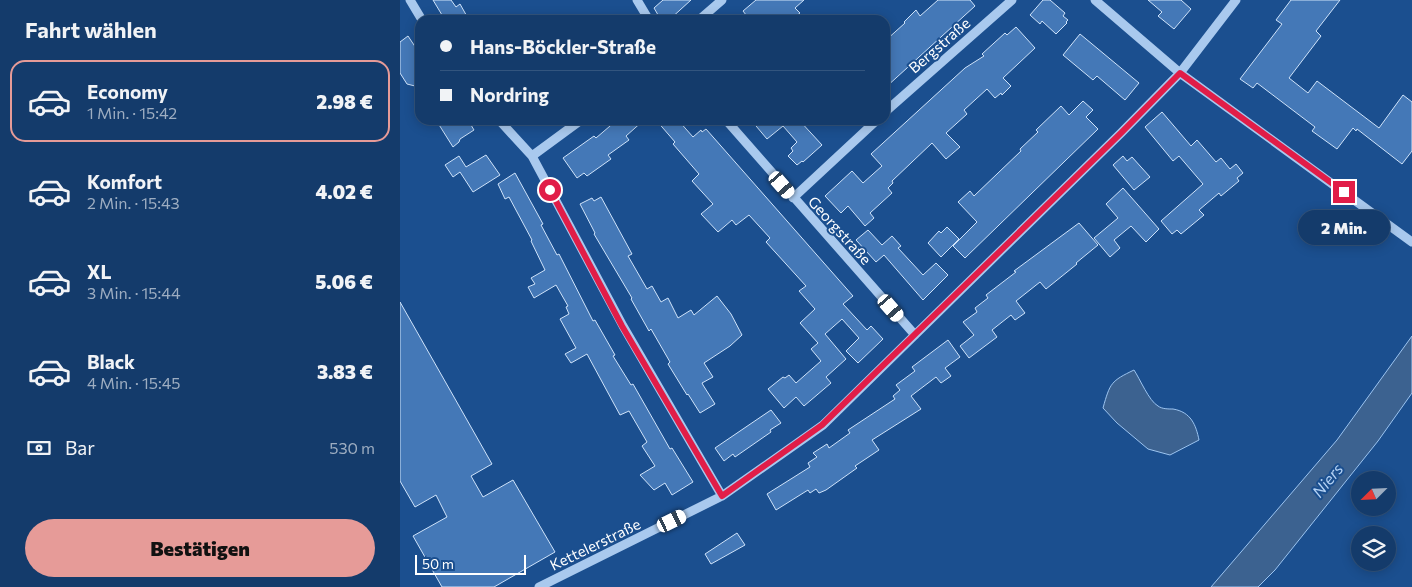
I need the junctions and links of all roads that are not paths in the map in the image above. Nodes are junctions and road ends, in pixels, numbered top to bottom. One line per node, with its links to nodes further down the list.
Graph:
1 (410, 0): 7 (street)
2 (638, 0): 8 (street)
3 (722, 0): 9 (street)
4 (1012, 0): 11 (street, Bergstraße)
5 (1095, 0): 10 (street)
6 (1236, 0): 10 (street, Kettelerstraße)
7 (419, 15)
8 (646, 15)
9 (705, 15)
10 (1180, 73): 18 (street); 19 (street, Kettelerstraße)
11 (890, 108)
12 (504, 125): 16 (street)
13 (574, 125): 16 (street)
14 (730, 125): 17 (street, Georgstraße)
15 (872, 125): 17 (street)
16 (532, 156): 20 (street)
17 (794, 198): 19 (street, Georgstraße)
18 (1412, 242)
19 (915, 335): 20 (street, Kettelerstraße)
20 (722, 496): 21 (street, Kettelerstraße)
21 (538, 587)

